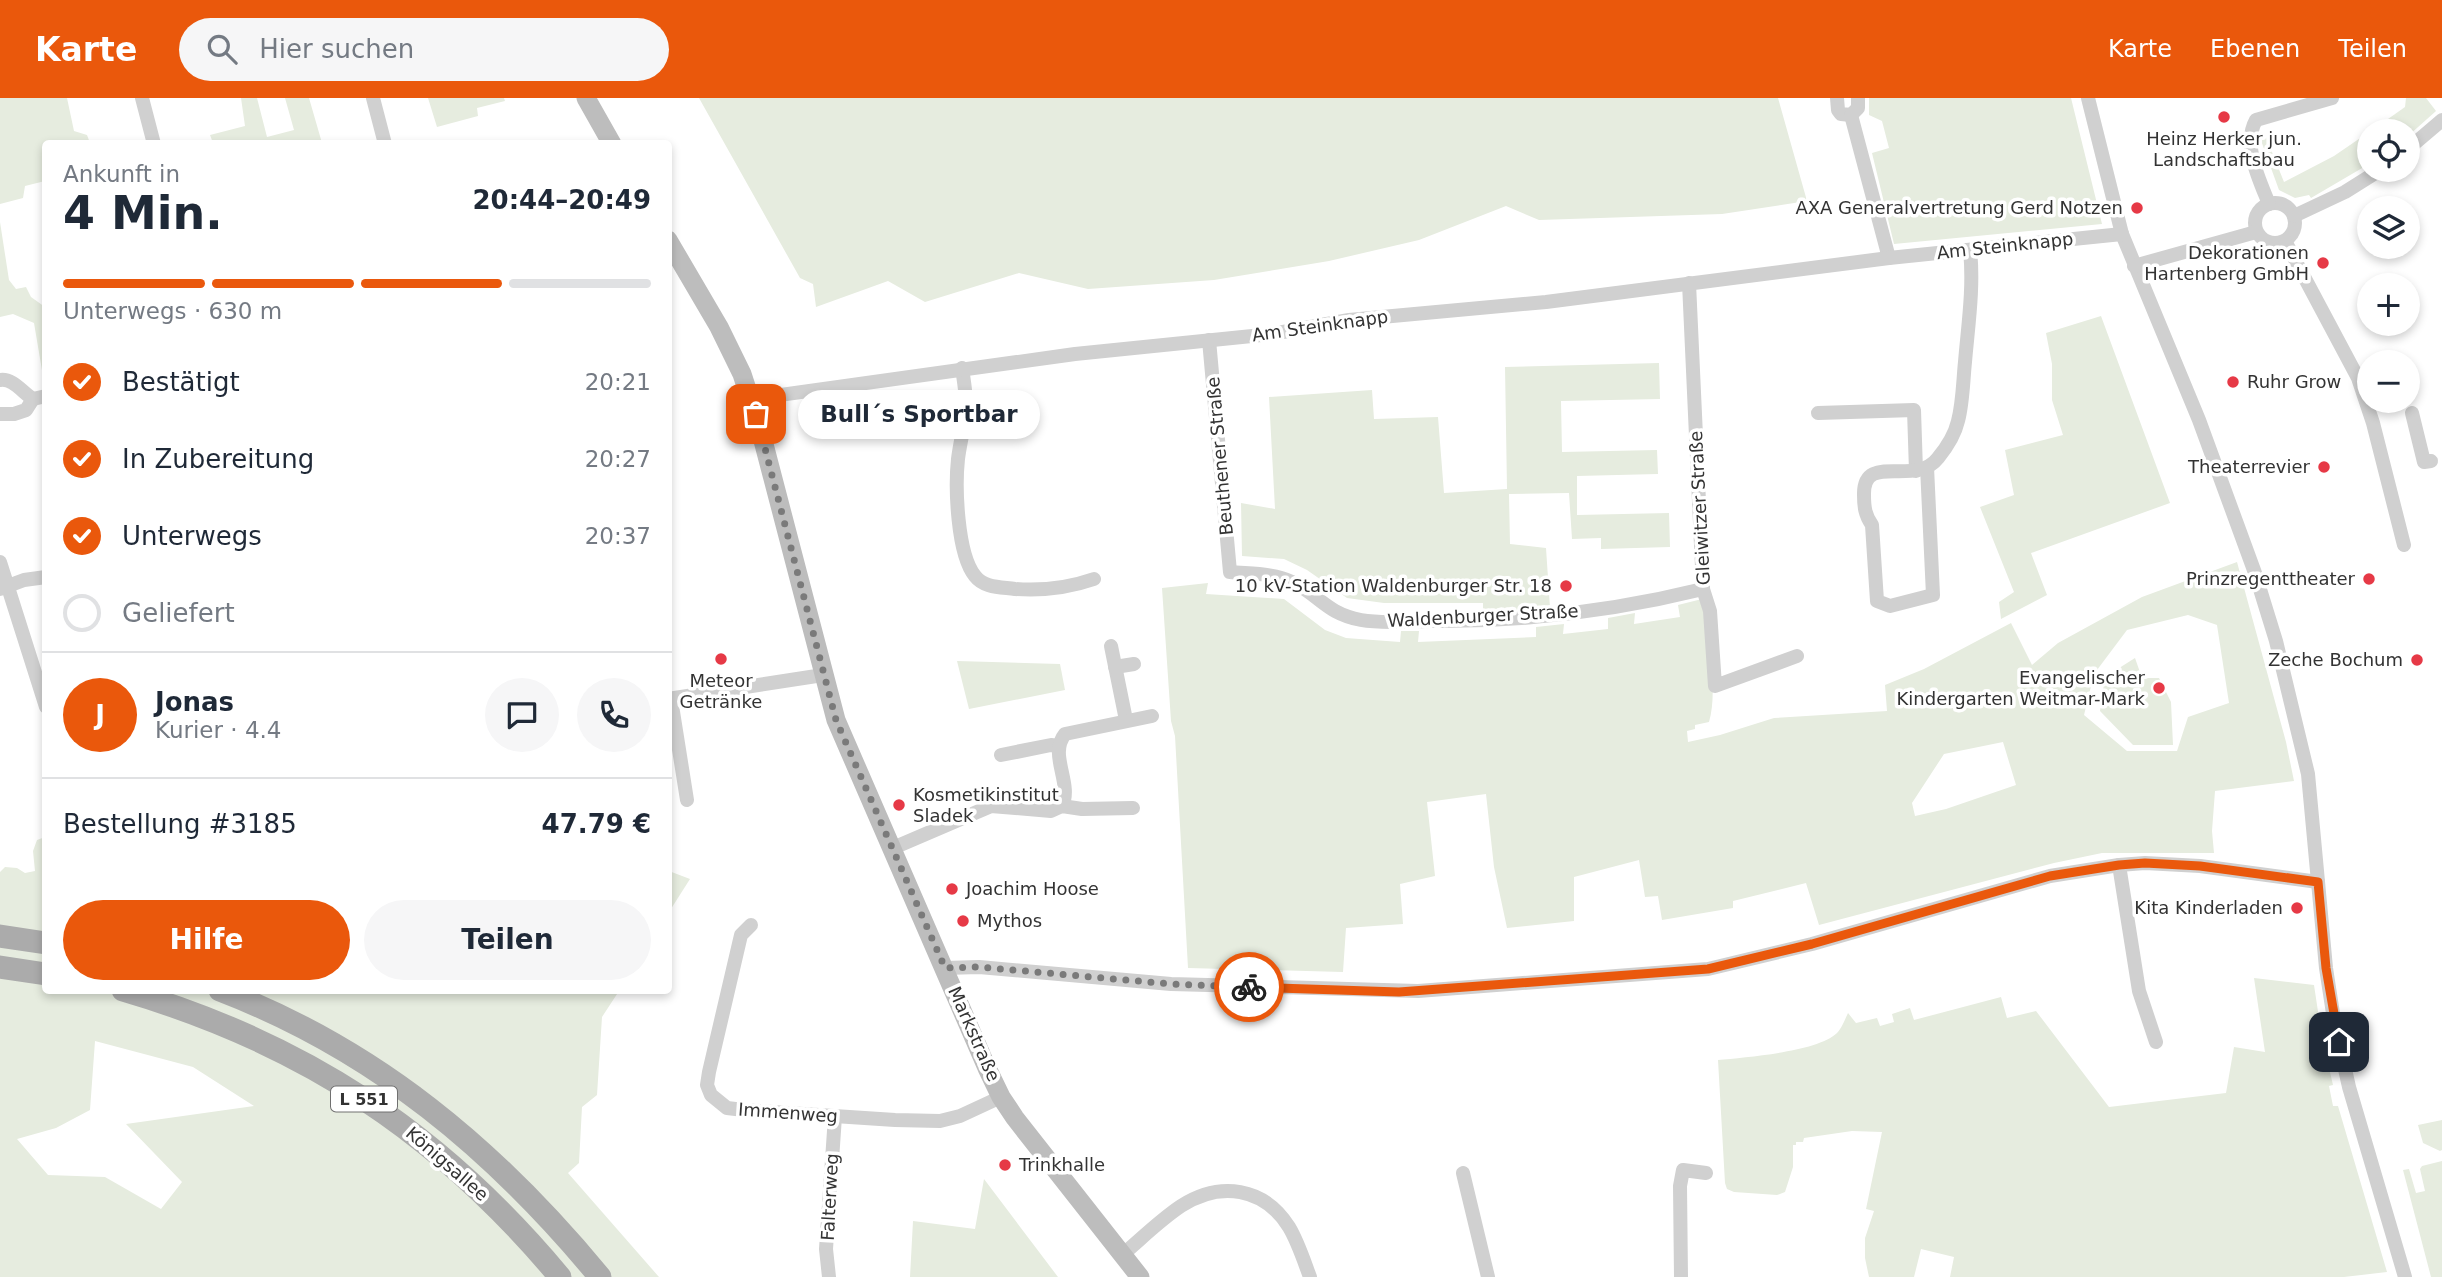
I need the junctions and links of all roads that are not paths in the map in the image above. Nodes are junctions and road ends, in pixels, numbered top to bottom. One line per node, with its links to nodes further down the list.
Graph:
1 (142, 98): 11 (street)
2 (373, 98): 12 (street)
3 (586, 98): 13 (main road)
4 (1837, 98): 8 (street)
5 (1858, 98): 8 (street)
6 (2088, 98): 18 (street)
7 (2332, 98): 15 (street)
8 (1851, 115): 22 (street)
9 (2442, 120): 10 (street)
10 (2420, 139)
11 (153, 140)
12 (383, 140)
13 (610, 140)
14 (2361, 182): 16 (street)
15 (2269, 204): 16 (street); 17 (street)
16 (2294, 216): 19 (street)
17 (2256, 232): 19 (street); 23 (street)
18 (2122, 234): 21 (street, Am Steinknapp); 23 (street)
19 (2285, 241): 35 (street)
20 (672, 247): 29 (main road, Markstraße)
21 (1970, 250): 22 (street, Am Steinknapp); 34 (street)
22 (1889, 258): 24 (street, Am Steinknapp)
23 (2134, 266): 59 (street)
24 (1689, 283): 25 (street, Am Steinknapp); 41 (street, Gleiwitzer Straße)
25 (1209, 340): 26 (street, Am Steinknapp); 37 (street, Beuthener Straße)
26 (962, 368): 29 (street, Am Steinknapp); 39 (street)
27 (0, 380): 28 (street)
28 (39, 397): 32 (street)
29 (751, 399): 46 (main road, Markstraße)
30 (1818, 413): 34 (street)
31 (2412, 413): 33 (street)
32 (0, 414)
33 (2431, 461)
34 (1921, 469): 34 (street)
35 (2404, 545)
36 (0, 562): 40 (street)
37 (1230, 572): 41 (street, Waldenburger Straße)
38 (42, 578): 40 (street)
39 (1094, 579)
40 (4, 587): 47 (street)
41 (1703, 589): 43 (street, Gleiwitzer Straße)
42 (1111, 646): 45 (street)
43 (1797, 656)
44 (1134, 664): 45 (street)
45 (1115, 667): 51 (street)
46 (823, 675): 48 (street); 57 (main road, Markstraße)
47 (42, 696)
48 (672, 699)
49 (672, 711): 54 (street)
50 (1152, 716): 51 (street)
51 (1126, 720): 52 (street)
52 (1058, 746): 53 (street); 55 (street)
53 (1001, 755)
54 (687, 800)
55 (1062, 806): 56 (street); 57 (street)
56 (1133, 808)
57 (893, 848): 64 (main road, Markstraße)
58 (2119, 865): 59 (street); 64 (street); 68 (street)
59 (2318, 882): 81 (street)
60 (751, 925): 70 (street, Immenweg)
61 (0, 936): 62 (main road)
62 (42, 942)
63 (0, 967): 65 (main road)
64 (945, 968): 69 (main road, Markstraße)
65 (42, 973)
66 (135, 994): 74 (main road, Königsallee / L 551)
67 (229, 994): 75 (main road, Königsallee / L 551)
68 (2156, 1042)
69 (1001, 1097): 70 (street, Immenweg); 73 (main road, Markstraße)
70 (835, 1116): 76 (street, Falterweg)
71 (1463, 1173): 79 (street)
72 (1706, 1173): 80 (street)
73 (1122, 1255): 77 (main road, Markstraße); 78 (street)
74 (560, 1277)
75 (600, 1277)
76 (829, 1277)
77 (1140, 1277)
78 (1310, 1277)
79 (1488, 1277)
80 (1681, 1277)
81 (2405, 1277)

